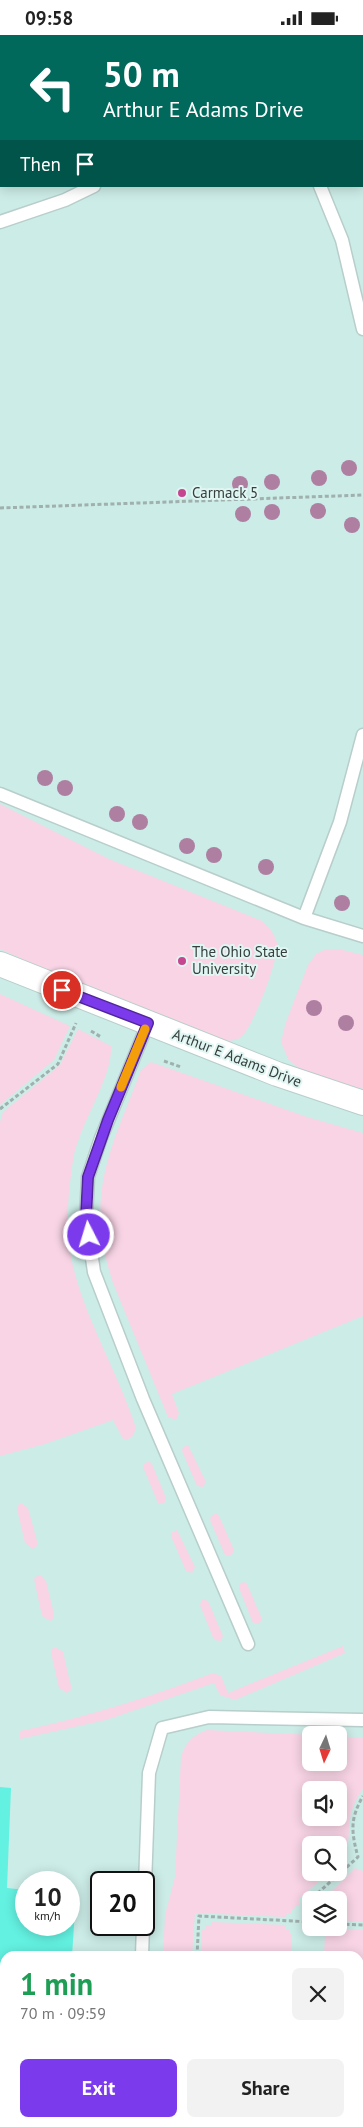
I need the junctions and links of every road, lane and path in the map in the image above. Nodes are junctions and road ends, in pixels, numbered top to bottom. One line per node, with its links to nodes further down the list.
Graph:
1 (92, 187): 3 (lane)
2 (320, 187): 4 (lane)
3 (0, 222)
4 (363, 329)
5 (363, 495): 6 (path)
6 (0, 508)
7 (363, 735): 9 (lane)
8 (0, 794): 9 (lane)
9 (304, 918): 10 (lane)
10 (363, 936)
11 (0, 964): 13 (street, Arthur E Adams Drive)
12 (76, 1023): 15 (path)
13 (148, 1023): 14 (street, Arthur E Adams Drive); 16 (lane)
14 (363, 1103)
15 (0, 1109)
16 (248, 1644)
17 (363, 1720): 19 (lane)
18 (363, 1796): 20 (path)
19 (146, 1871)
20 (320, 1891)
21 (302, 1922): 26 (path)
22 (347, 1924): 23 (path)
23 (363, 1925)
24 (143, 1936): 25 (lane)
25 (142, 1951)
26 (197, 1951)

